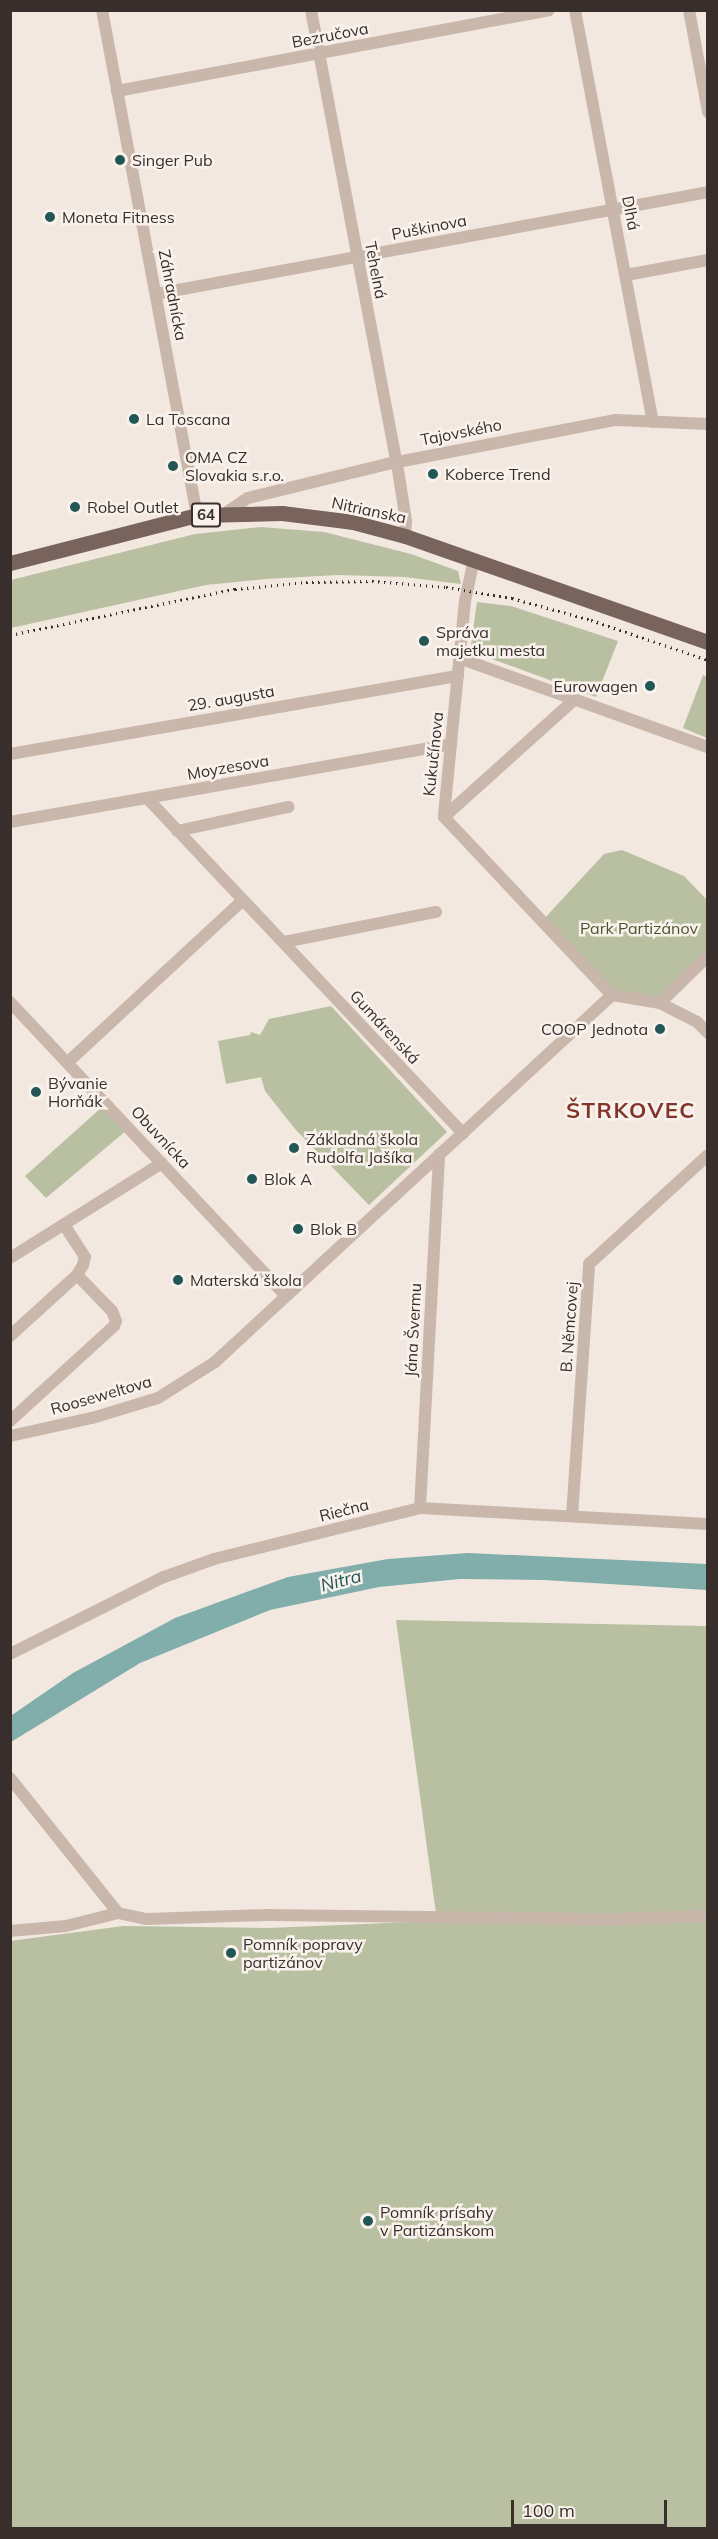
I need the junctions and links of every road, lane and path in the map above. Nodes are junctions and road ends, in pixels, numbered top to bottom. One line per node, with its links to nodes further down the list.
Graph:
1 (102, 10): 7 (street, Záhradnícka)
2 (311, 10): 6 (street, Tehelná)
3 (548, 10): 6 (street, Bezručova)
4 (575, 10): 10 (street, Dlhá)
5 (689, 10): 8 (street)
6 (319, 53): 7 (street, Bezručova); 11 (street, Tehelná)
7 (117, 91): 14 (street, Záhradnícka)
8 (708, 112)
9 (708, 192): 10 (street, Puškinova)
10 (613, 209): 11 (street, Puškinova); 13 (street, Dlhá)
11 (357, 257): 14 (street, Puškinova); 17 (street, Tehelná)
12 (708, 260): 13 (street)
13 (626, 276): 15 (street, Dlhá)
14 (156, 294): 19 (street, Záhradnícka)
15 (653, 422): 16 (street, Tajovského); 17 (street, Tajovského)
16 (708, 424)
17 (396, 462): 18 (street, Tajovského); 20 (street, Tehelná)
18 (227, 512): 19 (main road, Nitrianska / 64); 20 (main road, Nitrianska / 64)
19 (197, 515): 22 (main road, Nitrianska / 64)
20 (405, 536): 21 (main road, Nitrianska / 64)
21 (474, 559): 23 (main road, Nitrianska / 64); 24 (street, Kukučínova)
22 (10, 563)
23 (708, 642)
24 (459, 658): 25 (street, Kukučínova); 26 (street)
25 (458, 676): 27 (street, Kukučínova); 29 (street, 29. augusta)
26 (575, 699): 28 (street); 32 (street)
27 (451, 744): 30 (street, Moyzesova); 32 (street, Kukučínova)
28 (708, 747)
29 (10, 754)
30 (147, 798): 33 (street, Moyzesova); 34 (street, Gumárenská)
31 (288, 807): 34 (street)
32 (444, 817): 39 (street, Kukučínova)
33 (10, 822)
34 (177, 831): 35 (street, Gumárenská)
35 (243, 900): 37 (street, Gumárenská); 43 (street)
36 (436, 912): 37 (street)
37 (284, 942): 44 (street, Gumárenská)
38 (708, 956): 41 (street)
39 (612, 995): 41 (street); 44 (street, Rooseweltova)
40 (10, 1002): 43 (street, Obuvnícka)
41 (660, 1003): 42 (street)
42 (708, 1033)
43 (68, 1062): 47 (street, Obuvnícka)
44 (463, 1133): 45 (street, Rooseweltova)
45 (439, 1155): 51 (street, Rooseweltova); 55 (street, Jána Švermu)
46 (708, 1155): 56 (street, B. Němcovej)
47 (162, 1163): 48 (street); 51 (street, Obuvnícka)
48 (64, 1225): 49 (street); 50 (street)
49 (10, 1258)
50 (77, 1275): 52 (street); 53 (street)
51 (286, 1296): 54 (street, Rooseweltova)
52 (10, 1336)
53 (10, 1421)
54 (10, 1436)
55 (420, 1508): 56 (street, Riečna); 58 (street, Riečna)
56 (572, 1516): 57 (street, Riečna)
57 (708, 1524)
58 (10, 1654)
59 (10, 1778): 60 (street)
60 (118, 1913): 61 (street); 62 (street)
61 (708, 1916)
62 (10, 1931)

